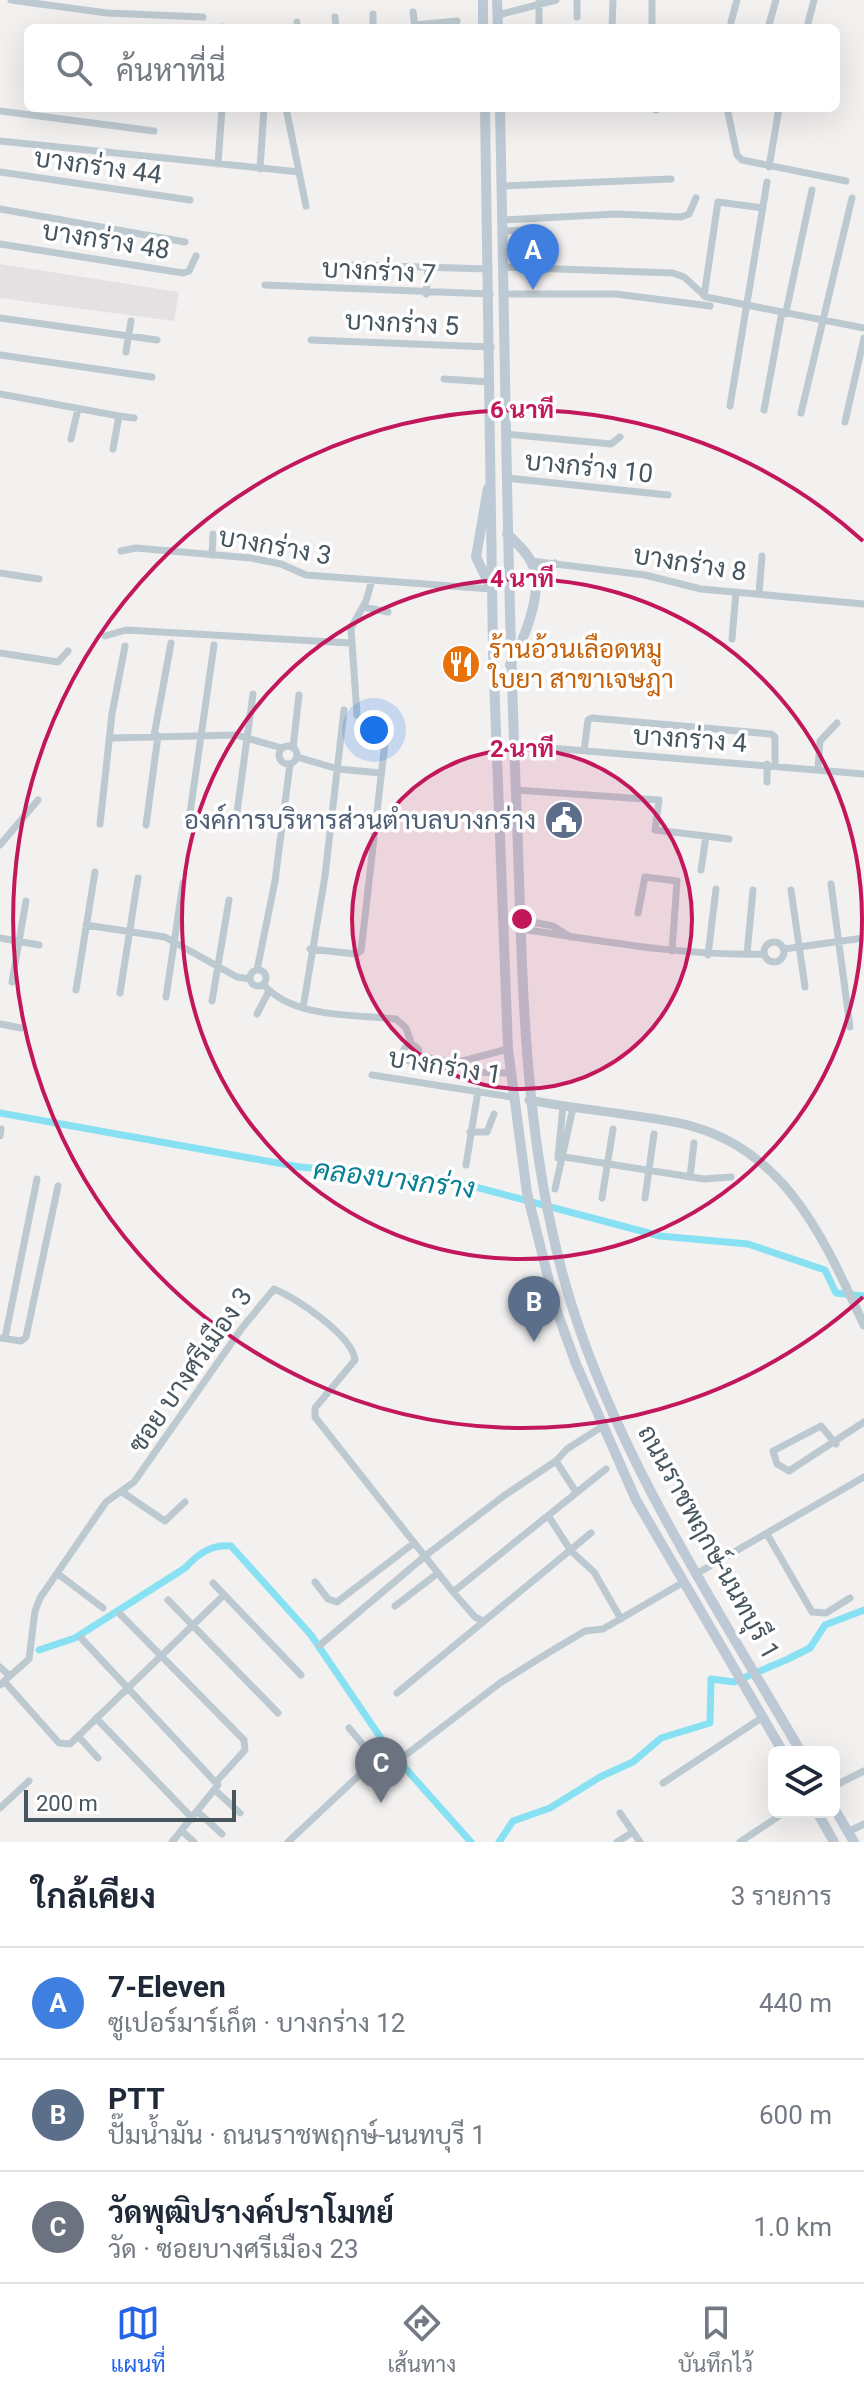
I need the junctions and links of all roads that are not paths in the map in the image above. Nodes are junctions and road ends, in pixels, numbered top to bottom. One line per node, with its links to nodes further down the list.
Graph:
1 (11, 0): 15 (street)
2 (483, 0): 25 (main road)
3 (497, 0): 14 (main road)
4 (556, 0): 11 (street)
5 (577, 0): 17 (street)
6 (613, 0): 28 (street)
7 (652, 0): 29 (street)
8 (737, 0): 19 (street)
9 (776, 0): 30 (street)
10 (814, 0): 20 (street)
11 (539, 3): 14 (street); 27 (street)
12 (413, 12): 23 (street)
13 (373, 14): 22 (street)
14 (498, 15): 26 (main road)
15 (203, 17)
16 (335, 17): 21 (street)
17 (577, 17)
18 (457, 21): 24 (street)
19 (731, 22)
20 (808, 23)
21 (336, 24)
22 (373, 24)
23 (414, 24)
24 (436, 24)
25 (483, 24)
26 (498, 24)
27 (539, 24)
28 (612, 24)
29 (652, 24)
30 (769, 24)
31 (0, 111): 39 (street)
32 (222, 112): 41 (street)
33 (264, 112): 43 (street)
34 (287, 112): 45 (street)
35 (485, 112): 65 (main road, ถนนราชพฤกษ์-นนทบุรี 1)
36 (500, 112): 49 (main road, ถนนราชพฤกษ์-นนทบุรี 1)
37 (728, 112): 42 (street)
38 (778, 112): 42 (street)
39 (154, 131)
40 (0, 141): 41 (street)
41 (218, 164): 43 (street)
42 (769, 167): 47 (street)
43 (260, 169): 45 (street)
44 (0, 172): 53 (street, บางกร่าง 44)
45 (299, 172): 54 (street)
46 (671, 179): 49 (street)
47 (846, 181)
48 (767, 182): 55 (street)
49 (502, 186): 57 (main road, ถนนราชพฤกษ์-นนทบุรี 1)
50 (812, 190): 73 (street)
51 (696, 198): 57 (street)
52 (852, 198): 75 (street)
53 (190, 200)
54 (306, 206)
55 (763, 208): 70 (street); 71 (street)
56 (0, 209): 59 (street)
57 (502, 226): 58 (street); 64 (main road, ถนนราชพฤกษ์-นนทบุรี 1)
58 (532, 230)
59 (185, 242)
60 (0, 244): 61 (street, บางกร่าง 48)
61 (196, 256)
62 (352, 265): 63 (street)
63 (428, 267): 65 (street); 67 (street)
64 (504, 267): 69 (main road, ถนนราชพฤกษ์-นนทบุรี 1); 70 (street)
65 (489, 269): 68 (main road, ถนนราชพฤกษ์-นนทบุรี 1)
66 (265, 285): 67 (street, บางกร่าง 7)
67 (426, 294): 68 (street, บางกร่าง 7)
68 (490, 294): 82 (main road, ถนนราชพฤกษ์-นนทบุรี 1)
69 (505, 294): 72 (street); 96 (main road, ถนนราชพฤกษ์-นนทบุรี 1)
70 (704, 296): 71 (street)
71 (748, 305): 73 (street); 89 (street)
72 (710, 306)
73 (784, 312): 75 (street); 91 (street)
74 (0, 318): 78 (street)
75 (823, 320): 77 (street); 92 (street)
76 (131, 321): 78 (street)
77 (864, 328)
78 (129, 336): 80 (street); 83 (street)
79 (864, 338): 95 (street)
80 (157, 340)
81 (311, 340): 82 (street, บางกร่าง 5)
82 (491, 347): 87 (main road, ถนนราชพฤกษ์-นนทบุรี 1)
83 (126, 352)
84 (0, 355): 85 (street)
85 (152, 377)
86 (444, 379): 87 (street)
87 (491, 383): 100 (main road, ถนนราชพฤกษ์-นนทบุรี 1)
88 (0, 394): 90 (street)
89 (730, 406)
90 (78, 409): 93 (street); 98 (street)
91 (764, 410)
92 (801, 413)
93 (119, 416): 94 (street); 99 (street)
94 (134, 418)
95 (845, 422)
96 (506, 434): 97 (street); 101 (main road, ถนนราชพฤกษ์-นนทบุรี 1)
97 (620, 437)
98 (71, 439)
99 (113, 449)
100 (492, 468): 111 (main road); 116 (main road, ถนนราชพฤกษ์-นนทบุรี 1)
101 (507, 478): 102 (street, บางกร่าง 10); 104 (main road, ถนนราชพฤกษ์-นนทบุรี 1)
102 (668, 495)
103 (213, 534): 106 (street)
104 (507, 534): 108 (main road); 130 (main road, ถนนราชพฤกษ์-นนทบุรี 1)
105 (121, 551): 106 (street, บางกร่าง 3)
106 (212, 555): 113 (street, บางกร่าง 3)
107 (762, 556): 118 (street)
108 (531, 561): 109 (street, บางกร่าง 8); 114 (main road)
109 (557, 562): 114 (street); 117 (street, บางกร่าง 8)
110 (0, 573): 112 (street)
111 (483, 575): 115 (street); 116 (main road)
112 (39, 579)
113 (372, 580): 115 (street, บางกร่าง 3); 120 (street)
114 (536, 584): 130 (main road)
115 (471, 587): 116 (street, บางกร่าง 3)
116 (492, 590): 206 (main road, ถนนราชพฤกษ์-นนทบุรี 1)
117 (736, 592): 118 (street, บางกร่าง 8); 123 (street)
118 (759, 594): 119 (street, บางกร่าง 8)
119 (864, 604)
120 (363, 607): 121 (street); 125 (street)
121 (388, 612)
122 (105, 636): 125 (street)
123 (732, 639)
124 (171, 643): 137 (street)
125 (350, 643): 134 (street)
126 (214, 645): 136 (street)
127 (125, 646): 139 (street)
128 (68, 651): 129 (street)
129 (0, 653)
130 (509, 666): 141 (main road, ถนนราชพฤกษ์-นนทบุรี 1)
131 (253, 694): 138 (street)
132 (299, 695): 143 (street)
133 (344, 710): 148 (street)
134 (357, 715)
135 (837, 723): 149 (street)
136 (202, 735): 137 (street); 138 (street); 157 (street)
137 (156, 736): 139 (street); 156 (street)
138 (246, 736): 142 (street); 158 (street)
139 (111, 738): 155 (street)
140 (385, 742): 150 (street)
141 (514, 745): 144 (street, บางกร่าง 4); 153 (main road, ถนนราชพฤกษ์-นนทบุรี 1)
142 (282, 748): 143 (street); 146 (street)
143 (293, 748): 145 (street)
144 (584, 751): 147 (street, บางกร่าง 4); 147 (street)
145 (297, 757): 146 (street); 148 (street)
146 (290, 764): 190 (street)
147 (771, 765): 149 (street, บางกร่าง 4); 152 (street)
148 (338, 769): 150 (street); 183 (street)
149 (818, 769): 151 (street, บางกร่าง 4)
150 (381, 773): 183 (street)
151 (864, 774)
152 (767, 782)
153 (516, 790): 159 (street); 174 (main road, ถนนราชพฤกษ์-นนทบุรี 1)
154 (38, 800): 161 (street)
155 (100, 824)
156 (146, 825)
157 (188, 827)
158 (235, 827)
159 (706, 836): 160 (street); 162 (street)
160 (729, 839)
161 (0, 845)
162 (701, 870)
163 (95, 872): 173 (street)
164 (138, 878): 175 (street)
165 (183, 883): 178 (street)
166 (831, 884): 180 (street)
167 (716, 889): 188 (street)
168 (753, 890): 186 (street)
169 (791, 890): 182 (street)
170 (229, 900): 189 (street)
171 (26, 901): 179 (street)
172 (638, 913): 185 (street)
173 (86, 925): 175 (street); 195 (street)
174 (521, 925): 185 (street); 215 (main road, ถนนราชพฤกษ์-นนทบุรี 1)
175 (129, 931): 178 (street); 197 (street)
176 (0, 938): 179 (street)
177 (864, 938): 180 (street)
178 (174, 940): 189 (street); 198 (street)
179 (18, 941): 181 (street); 192 (street)
180 (839, 941): 182 (street); 203 (street)
181 (39, 945)
182 (799, 947): 184 (street); 194 (street)
183 (310, 949): 200 (street)
184 (784, 949): 187 (street); 187 (street)
185 (672, 951): 188 (street)
186 (747, 954): 187 (street); 188 (street)
187 (764, 954)
188 (708, 955)
189 (219, 967): 191 (street); 199 (street)
190 (257, 970): 191 (street); 193 (street)
191 (250, 979): 193 (street)
192 (12, 982)
193 (263, 984): 196 (street)
194 (805, 987)
195 (76, 990)
196 (269, 991): 200 (street); 201 (street)
197 (120, 993)
198 (166, 997)
199 (212, 1001)
200 (303, 1008): 205 (street)
201 (257, 1014)
202 (0, 1024): 204 (street)
203 (850, 1027)
204 (21, 1028)
205 (412, 1045): 207 (street); 207 (street)
206 (508, 1049): 208 (street); 211 (main road, ถนนราชพฤกษ์-นนทบุรี 1)
207 (419, 1056): 209 (street)
208 (488, 1056): 209 (street); 210 (street)
209 (455, 1063): 210 (street)
210 (491, 1072): 211 (street)
211 (509, 1073): 214 (main road, ถนนราชพฤกษ์-นนทบุรี 1)
212 (372, 1075): 213 (street, บางกร่าง 1)
213 (478, 1091): 214 (street, บางกร่าง 1); 219 (street)
214 (512, 1097): 236 (main road, ถนนราชพฤกษ์-นนทบุรี 1)
215 (529, 1100): 216 (street); 254 (main road, ถนนราชพฤกษ์-นนทบุรี 1)
216 (568, 1107): 222 (street); 233 (street)
217 (494, 1114): 219 (street)
218 (613, 1129): 223 (street)
219 (470, 1132): 224 (street)
220 (654, 1134): 225 (street)
221 (694, 1143): 226 (street)
222 (560, 1159): 223 (street); 230 (street)
223 (607, 1163): 225 (street); 231 (street)
224 (466, 1165)
225 (649, 1169): 226 (street); 232 (street)
226 (690, 1177): 227 (street)
227 (731, 1177)
228 (37, 1179): 234 (street)
229 (58, 1186): 234 (street)
230 (555, 1189)
231 (602, 1198)
232 (645, 1198)
233 (864, 1325)
234 (2, 1338)
235 (864, 1422): 237 (street)
236 (603, 1426): 238 (street); 257 (main road, ถนนราชพฤกษ์-นนทบุรี 1)
237 (836, 1444): 237 (street)
238 (556, 1461): 243 (street); 250 (street)
239 (606, 1469): 243 (street)
240 (864, 1477): 247 (street)
241 (676, 1490): 251 (street)
242 (122, 1492): 244 (street); 248 (street, ซอย บางศรีเมือง 3); 253 (street, ซอย บางศรีเมือง 3)
243 (576, 1492): 245 (street)
244 (185, 1502)
245 (549, 1517): 249 (street); 258 (street)
246 (591, 1533): 249 (street)
247 (767, 1534): 251 (street); 260 (street)
248 (414, 1543): 250 (street, ซอย บางศรีเมือง 3); 255 (street)
249 (571, 1551): 265 (street); 266 (street)
250 (425, 1556): 252 (street, ซอย บางศรีเมือง 3); 269 (street)
251 (723, 1559): 254 (street)
252 (438, 1573): 258 (street, ซอย บางศรีเมือง 3); 262 (street)
253 (58, 1574): 263 (street); 273 (street, ซอย บางศรีเมือง 3)
254 (696, 1574): 282 (main road, ถนนราชพฤกษ์-นนทบุรี 1)
255 (315, 1582)
256 (213, 1583): 259 (street)
257 (682, 1583): 265 (street); 277 (main road, ถนนราชพฤกษ์-นนทบุรี 1)
258 (453, 1592): 266 (street, ซอย บางศรีเมือง 3)
259 (224, 1595): 267 (street); 272 (street)
260 (850, 1598)
261 (168, 1600): 267 (street)
262 (395, 1606)
263 (103, 1608)
264 (120, 1614): 270 (street)
265 (621, 1619): 284 (street)
266 (483, 1621): 275 (street)
267 (192, 1626): 270 (street); 276 (street)
268 (82, 1639): 274 (street)
269 (320, 1645)
270 (160, 1657): 274 (street); 289 (street)
271 (0, 1667): 273 (street)
272 (301, 1675)
273 (5, 1681): 280 (street)
274 (129, 1686): 278 (street); 289 (street)
275 (397, 1693)
276 (278, 1713)
277 (763, 1717): 281 (main road, ถนนราชพฤกษ์-นนทบุรี 1); 287 (street)
278 (96, 1718): 280 (street); 293 (street)
279 (349, 1728): 284 (street)
280 (78, 1736): 283 (street)
281 (780, 1746)
282 (798, 1746)
283 (98, 1758)
284 (378, 1763): 304 (street)
285 (864, 1771): 288 (street)
286 (29, 1781): 290 (street)
287 (663, 1783)
288 (840, 1783)
289 (216, 1787): 291 (street); 293 (street)
290 (0, 1808)
291 (240, 1813)
292 (620, 1813): 299 (street)
293 (196, 1815): 298 (street); 301 (street)
294 (776, 1818): 307 (street)
295 (820, 1818): 308 (main road)
296 (840, 1818): 300 (main road)
297 (864, 1824): 300 (street)
298 (182, 1831): 302 (street); 303 (street)
299 (633, 1832): 305 (street); 306 (street)
300 (848, 1832): 309 (main road)
301 (222, 1834)
302 (172, 1842)
303 (194, 1842)
304 (288, 1842)
305 (617, 1842)
306 (640, 1842)
307 (740, 1842)
308 (833, 1842)
309 (854, 1842)

